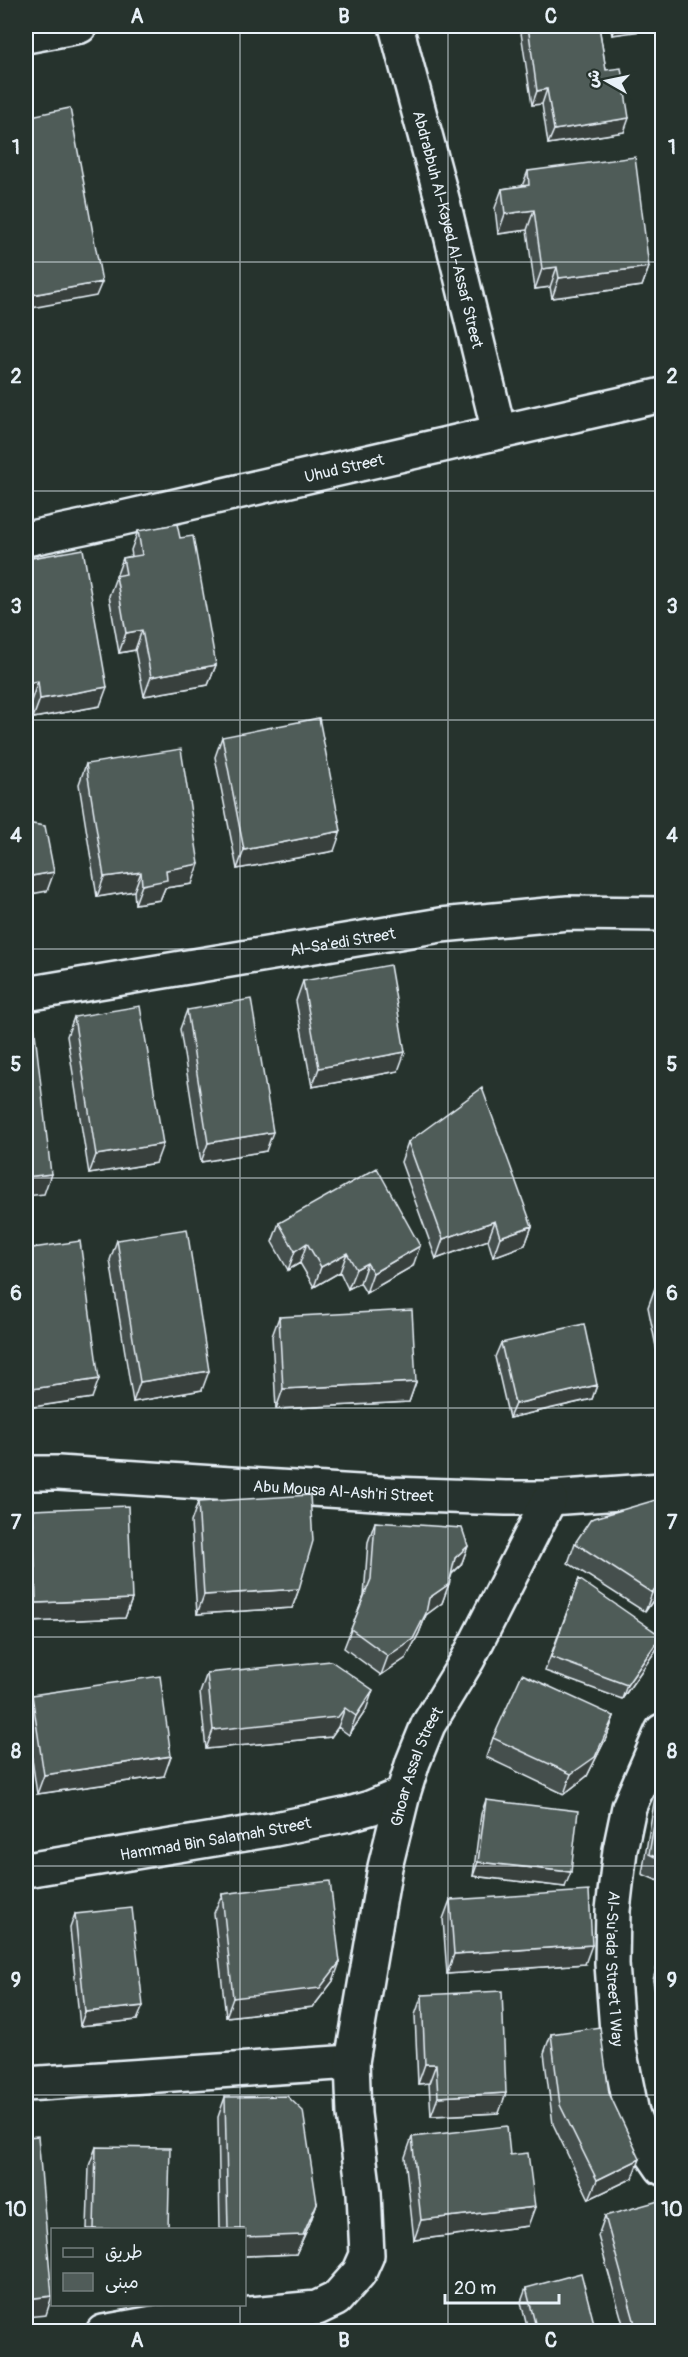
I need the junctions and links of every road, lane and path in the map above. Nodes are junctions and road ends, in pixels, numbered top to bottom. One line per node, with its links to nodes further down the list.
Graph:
1 (80, 26): 3 (street)
2 (396, 26): 5 (street, Abdrabbuh Al-Kayed Al-Assaf Street)
3 (26, 36)
4 (663, 395): 5 (street, Uhud Street)
5 (500, 432): 6 (street, Uhud Street)
6 (26, 539)
7 (663, 915): 8 (street, Al-Sa'edi Street)
8 (26, 994)
9 (26, 1473): 11 (street, Abu Mousa Al-Ash'ri Street)
10 (663, 1490): 11 (street, Abu Mousa Al-Ash'ri Street)
11 (550, 1498): 13 (street, Ghoar Assal Street)
12 (663, 1731): 17 (street, Al-Su'ada' Street 1 Way)
13 (403, 1794): 14 (street, Hammad Bin Salamah Street); 15 (street, Ghoar Assal Street)
14 (26, 1870)
15 (352, 2062): 16 (street); 18 (street, Ghoar Assal Street)
16 (26, 2084)
17 (663, 2168)
18 (103, 2331)

